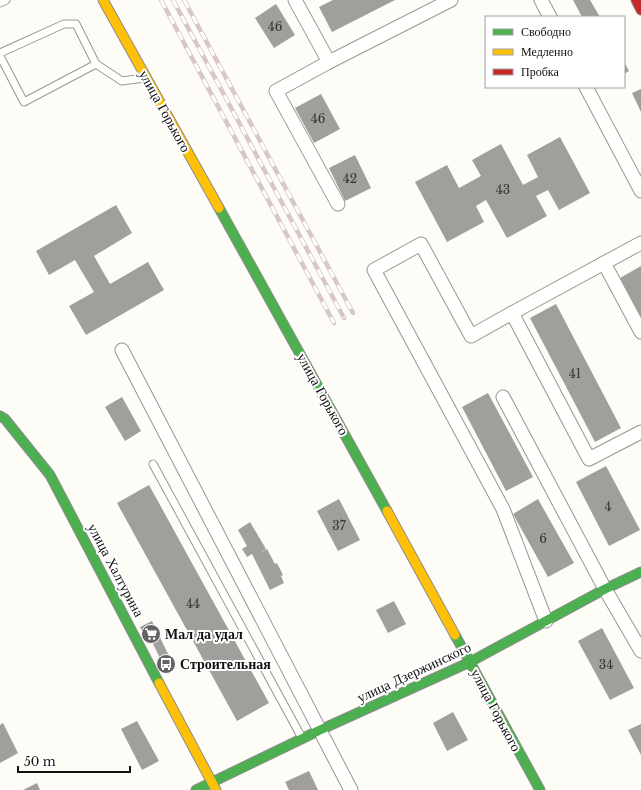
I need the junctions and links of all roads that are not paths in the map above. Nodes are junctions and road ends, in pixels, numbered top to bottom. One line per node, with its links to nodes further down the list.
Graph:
1 (6, 0): 7 (lane)
2 (103, 0): 13 (street, улица Горького)
3 (295, 0): 11 (street)
4 (451, 0): 11 (street)
5 (541, 0): 9 (street)
6 (636, 0): 8 (street)
7 (0, 3)
8 (641, 10)
9 (549, 16)
10 (0, 55): 12 (lane); 12 (lane)
11 (329, 62): 16 (street)
12 (96, 64): 13 (lane)
13 (146, 77): 30 (street, улица Горького)
14 (587, 88): 15 (street)
15 (641, 191)
16 (338, 204)
17 (641, 243): 18 (street)
18 (604, 262): 19 (street); 20 (street)
19 (512, 313): 24 (street); 28 (street)
20 (641, 332)
21 (122, 350): 31 (street)
22 (503, 396): 27 (street)
23 (0, 416): 33 (street, улица Халтурина)
24 (641, 432)
25 (153, 464): 32 (lane)
26 (641, 572): 27 (street, улица Дзержинского)
27 (605, 589): 28 (street, улица Дзержинского); 29 (street)
28 (546, 621): 30 (street, улица Дзержинского)
29 (641, 651)
30 (470, 662): 31 (street, улица Дзержинского); 36 (street, улица Горького)
31 (320, 730): 32 (street, улица Дзержинского); 35 (street)
32 (302, 738): 33 (street, улица Дзержинского)
33 (214, 786): 34 (street, улица Дзержинского)
34 (196, 790)
35 (351, 790)
36 (540, 790)

